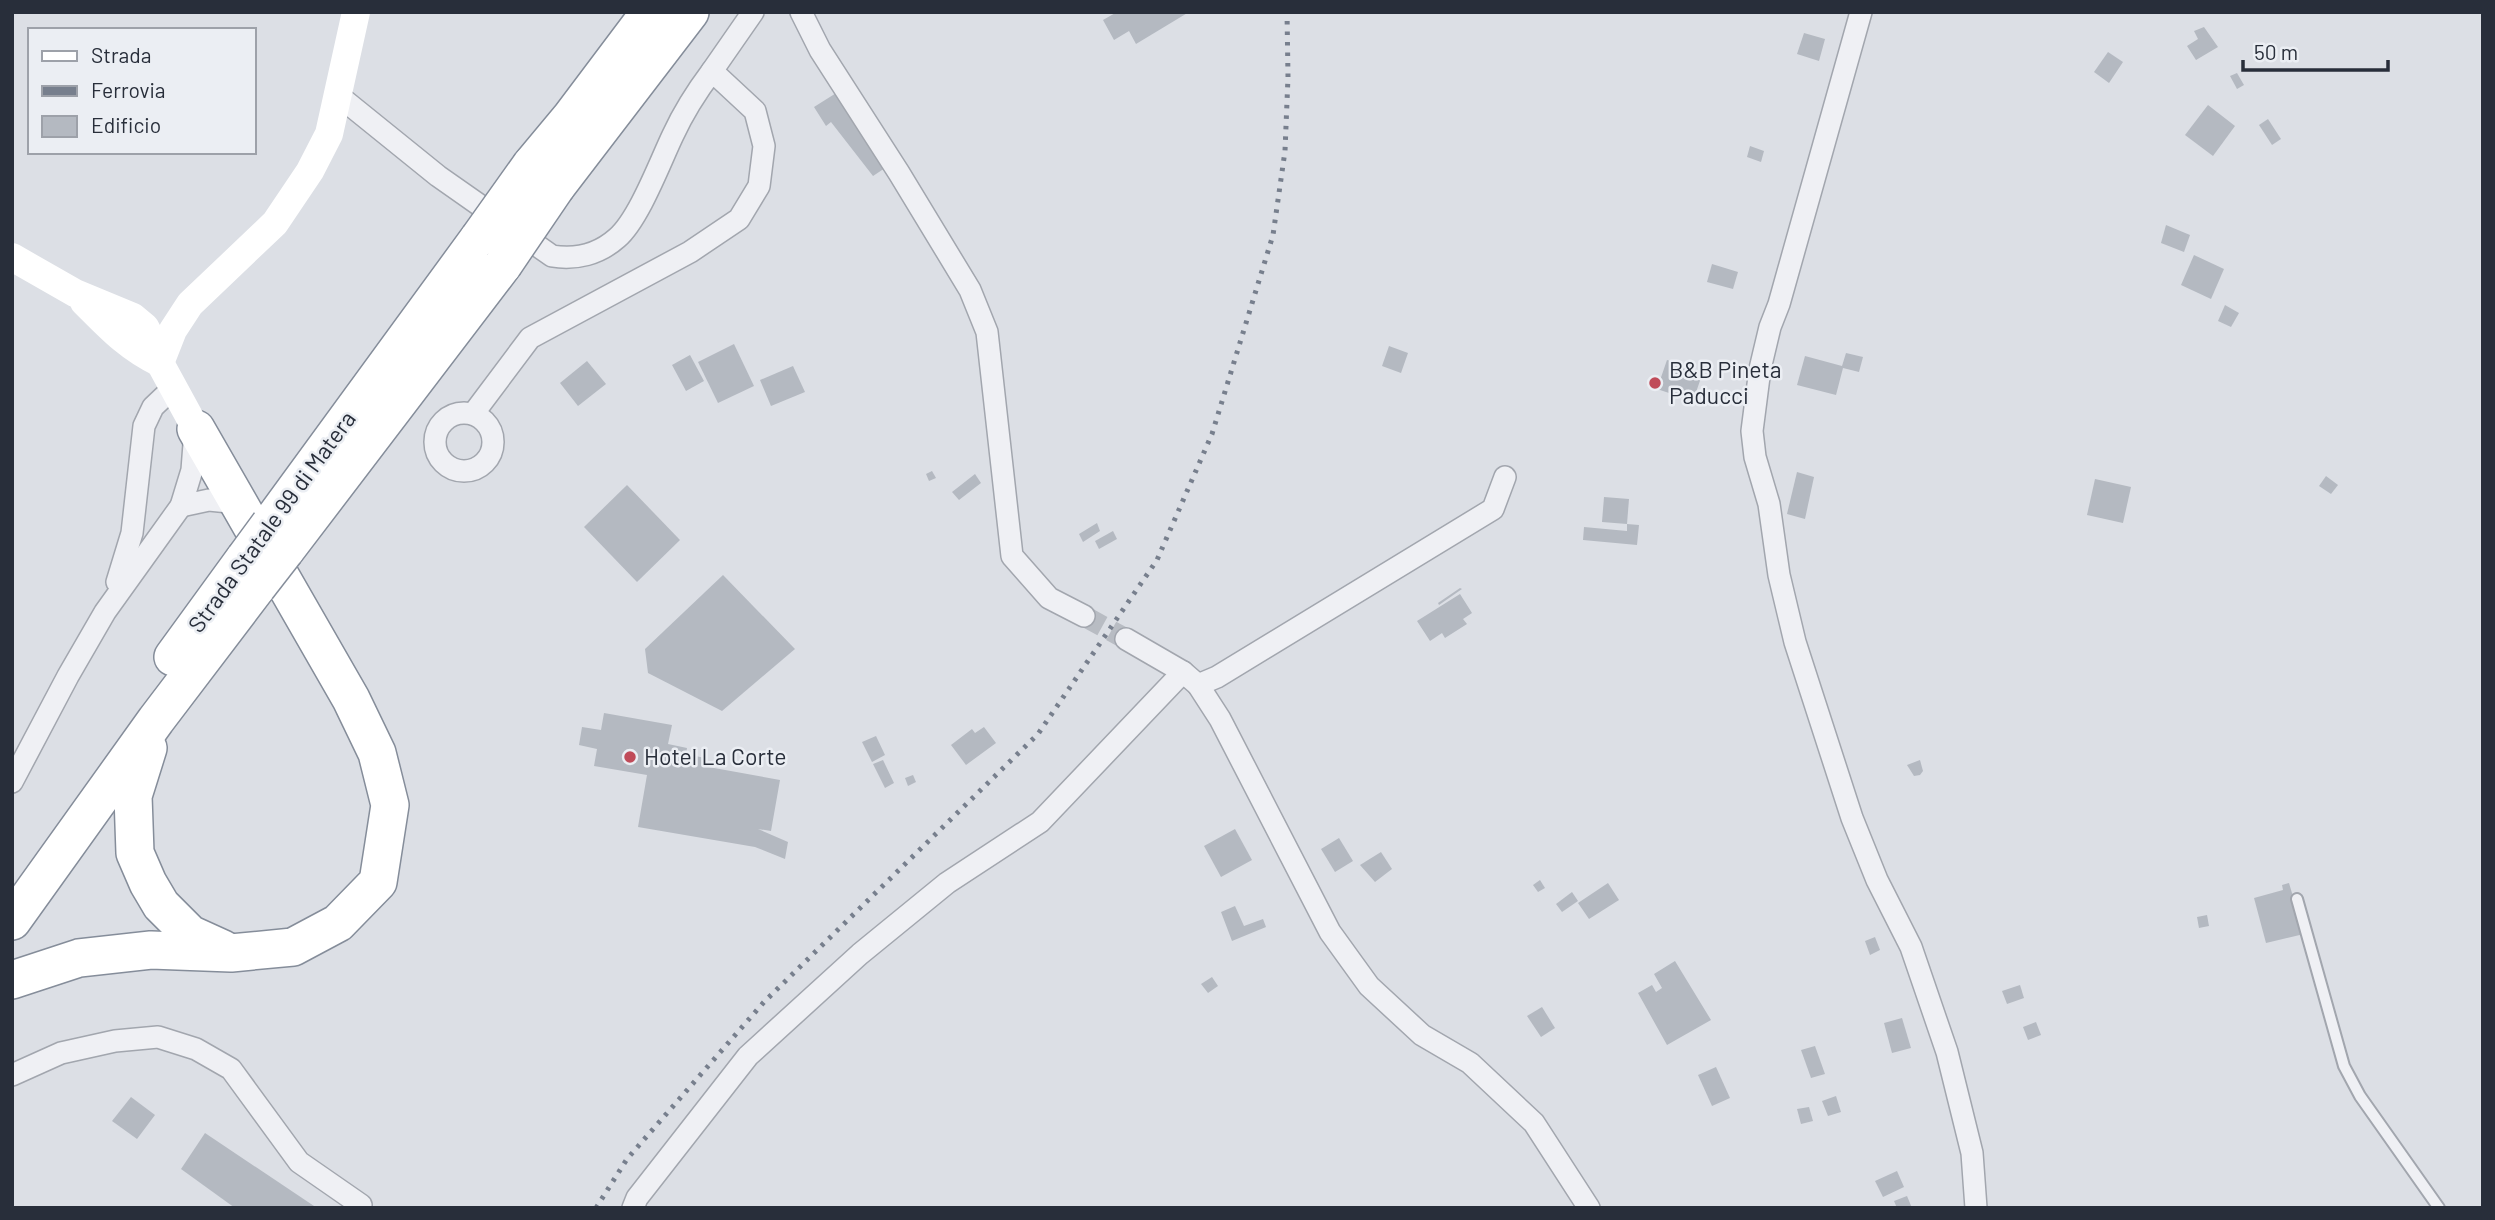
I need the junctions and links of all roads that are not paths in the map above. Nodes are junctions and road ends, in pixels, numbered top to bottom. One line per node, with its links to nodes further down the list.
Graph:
1 (356, 12): 9 (street)
2 (628, 12): 10 (highway)
3 (650, 12): 10 (highway)
4 (690, 12): 11 (highway)
5 (753, 12): 8 (street)
6 (801, 12): 22 (street)
7 (1861, 12): 36 (street)
8 (712, 71): 9 (street); 15 (street)
9 (339, 96): 13 (street)
10 (571, 117): 11 (highway)
11 (543, 176): 20 (highway, Strada Statale 99 di Matera, bridge)
12 (12, 257): 13 (street)
13 (160, 363): 14 (street)
14 (173, 388): 16 (street); 21 (street)
15 (473, 414)
16 (196, 429): 18 (highway); 19 (street)
17 (1505, 477): 24 (street)
18 (239, 503): 19 (street); 30 (highway)
19 (181, 506): 21 (street)
20 (251, 572): 25 (highway, Strada Statale 99 di Matera); 27 (highway, Strada Statale 99 di Matera)
21 (105, 612): 26 (street)
22 (1084, 616)
23 (1126, 639): 24 (street)
24 (1191, 678): 34 (street); 35 (street)
25 (156, 720): 29 (highway, Strada Statale 99 di Matera); 30 (highway)
26 (12, 782)
27 (12, 879)
28 (2297, 898): 37 (lane)
29 (12, 921)
30 (231, 953): 31 (highway)
31 (12, 980)
32 (12, 1075): 33 (street)
33 (360, 1205)
34 (632, 1208)
35 (1589, 1208)
36 (1976, 1208)
37 (2439, 1208)

